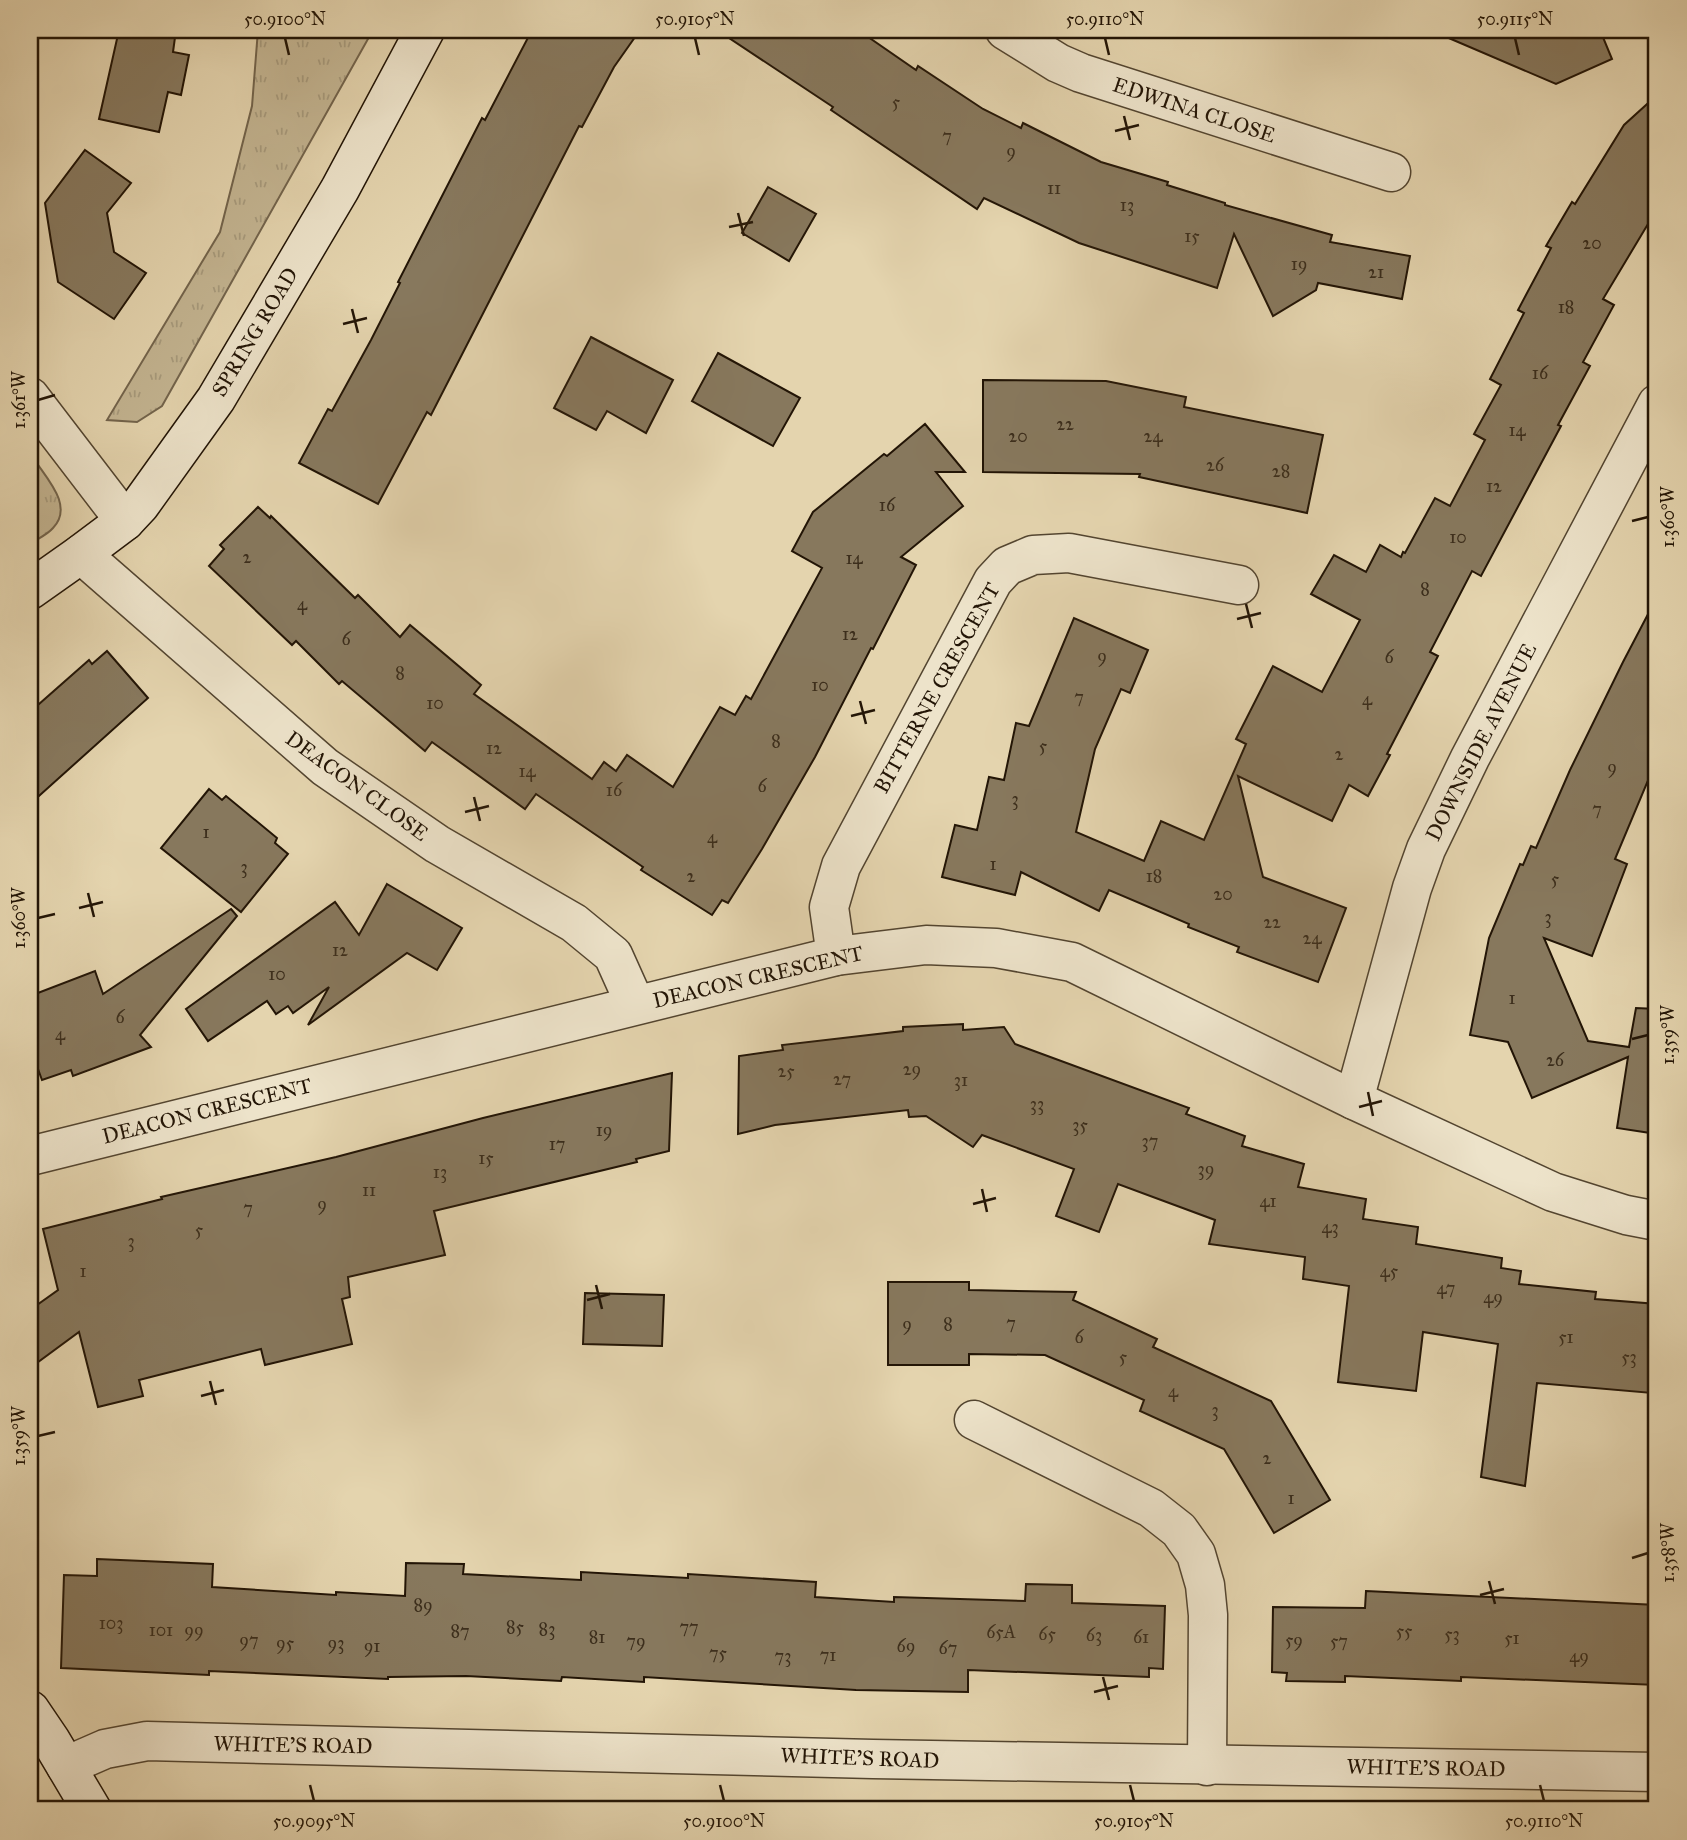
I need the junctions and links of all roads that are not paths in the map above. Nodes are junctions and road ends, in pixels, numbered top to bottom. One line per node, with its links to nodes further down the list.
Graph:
1 (425, 30): 6 (street, SPRING ROAD)
2 (1005, 30): 3 (street, EDWINA CLOSE)
3 (1391, 172)
4 (30, 397): 6 (street)
5 (1657, 404): 12 (street, DOWNSIDE AVENUE)
6 (125, 521): 7 (street, SPRING ROAD)
7 (81, 554): 9 (street, SPRING ROAD); 11 (street, DEACON CLOSE)
8 (1239, 585): 10 (street, BITTERNE CRESCENT)
9 (30, 590)
10 (836, 956): 11 (street, DEACON CRESCENT); 12 (street, DEACON CRESCENT)
11 (635, 1004): 13 (street, DEACON CRESCENT)
12 (1354, 1100): 14 (street, DEACON CRESCENT)
13 (30, 1156)
14 (1657, 1221)
15 (974, 1420): 17 (street)
16 (44, 1741): 17 (street, WHITE'S ROAD); 19 (street)
17 (1207, 1766): 18 (street, WHITE'S ROAD)
18 (1657, 1772)
19 (92, 1810)

